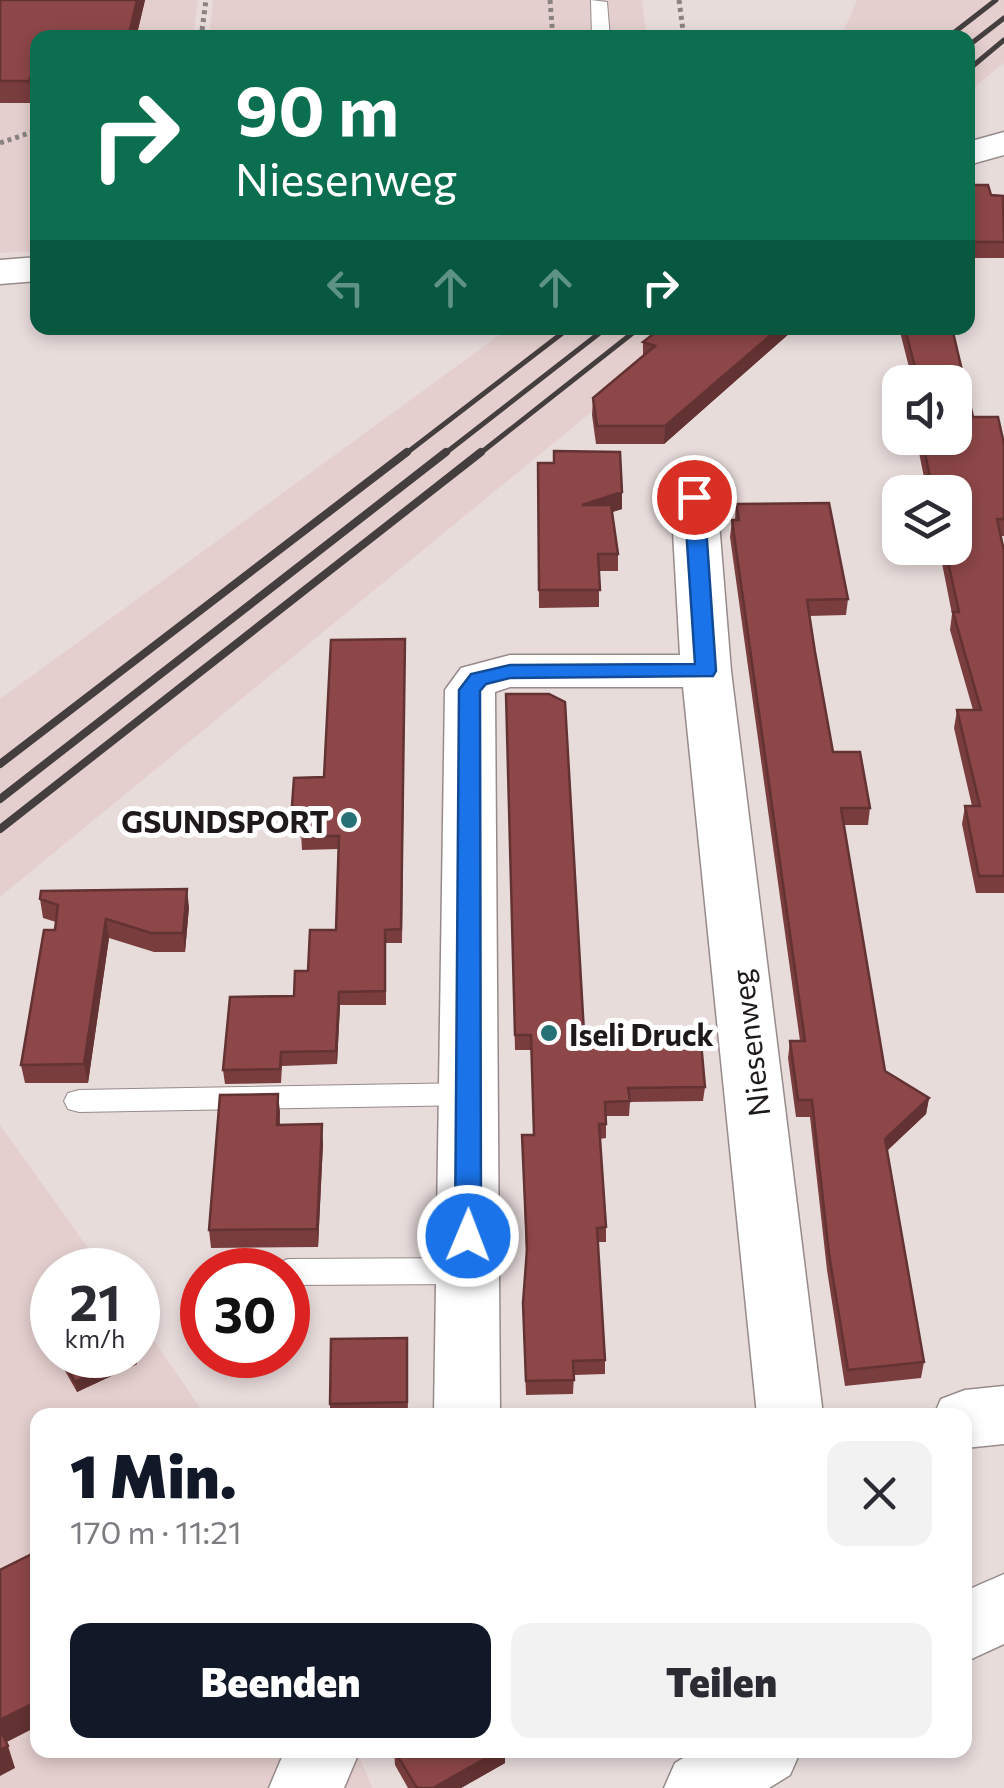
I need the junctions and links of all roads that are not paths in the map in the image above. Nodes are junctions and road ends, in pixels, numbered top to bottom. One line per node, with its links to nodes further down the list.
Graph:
1 (597, 1): 2 (lane)
2 (600, 30)
3 (1004, 143): 4 (street)
4 (975, 152)
5 (30, 270): 6 (street)
6 (0, 272)
7 (694, 497): 8 (street, Niesenweg)
8 (706, 671): 9 (street); 14 (street, Niesenweg)
9 (470, 1094): 10 (lane); 11 (street)
10 (80, 1101)
11 (468, 1271): 12 (lane); 13 (street)
12 (310, 1272)
13 (467, 1408)
14 (789, 1408)
15 (1004, 1414): 16 (street)
16 (972, 1419)
17 (1004, 1606): 18 (street)
18 (972, 1625)
19 (319, 1758): 21 (street)
20 (751, 1758): 22 (street)
21 (306, 1788)
22 (701, 1788)

